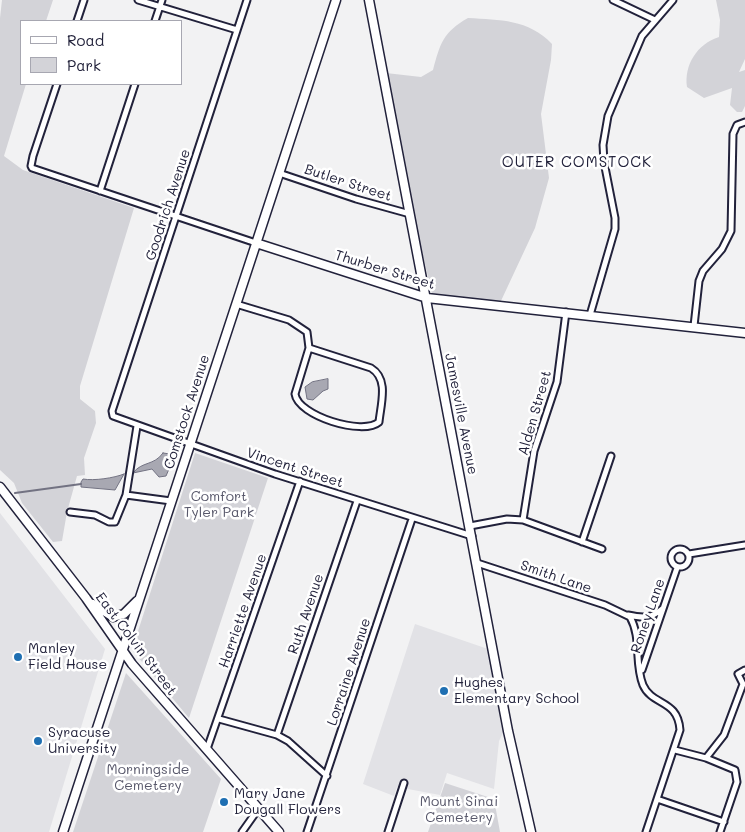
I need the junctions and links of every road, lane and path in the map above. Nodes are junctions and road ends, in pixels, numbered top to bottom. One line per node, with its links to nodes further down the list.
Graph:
1 (84, 0): 10 (street)
2 (138, 0): 9 (street)
3 (162, 0): 9 (street)
4 (247, 0): 13 (street, Goodrich Avenue)
5 (336, 0): 17 (street, Comstock Avenue)
6 (369, 0): 19 (street, Jamesville Avenue)
7 (613, 0): 12 (street)
8 (673, 0): 12 (street)
9 (160, 7): 11 (street); 13 (street)
10 (77, 20)
11 (155, 20)
12 (655, 20): 25 (street)
13 (237, 30): 20 (street, Goodrich Avenue)
14 (57, 85): 18 (street, Thurber Street)
15 (135, 85): 18 (street)
16 (745, 122): 26 (street)
17 (279, 173): 19 (street, Butler Street); 21 (street, Comstock Avenue)
18 (100, 192): 20 (street, Thurber Street)
19 (410, 214): 22 (street, Jamesville Avenue)
20 (176, 216): 21 (street, Thurber Street); 29 (street, Goodrich Avenue)
21 (256, 243): 22 (street, Thurber Street); 23 (street, Comstock Avenue)
22 (427, 298): 24 (street, Thurber Street); 41 (street, Jamesville Avenue)
23 (236, 304): 28 (street); 31 (street, Comstock Avenue)
24 (566, 312): 25 (street, Thurber Street); 40 (street, Alden Street)
25 (590, 315): 26 (street, Thurber Street)
26 (694, 326): 27 (street, Thurber Street)
27 (745, 333)
28 (309, 348): 28 (street)
29 (113, 416): 30 (street, Vincent Street)
30 (137, 426): 31 (street, Vincent Street); 35 (street)
31 (190, 444): 33 (street, Vincent Street); 36 (street, Comstock Avenue)
32 (612, 456): 43 (street)
33 (300, 481): 37 (street, Vincent Street); 57 (street, Harriette Avenue)
34 (0, 487): 49 (street, East Colvin Street)
35 (126, 495): 36 (street); 38 (street)
36 (171, 501): 50 (street, Comstock Avenue)
37 (357, 501): 39 (street, Vincent Street); 58 (street, Ruth Avenue)
38 (70, 512)
39 (412, 519): 42 (street, Vincent Street); 62 (street, Lorraine Avenue)
40 (523, 520): 41 (street); 43 (street)
41 (470, 526): 42 (street, Jamesville Avenue)
42 (472, 536): 47 (street, Jamesville Avenue)
43 (582, 542): 45 (street)
44 (745, 544): 46 (street, Roney Lane)
45 (602, 550)
46 (689, 554): 48 (street, Roney Lane); 48 (street, Roney Lane)
47 (477, 563): 52 (street, Smith Lane); 72 (street, Jamesville Avenue)
48 (677, 568): 51 (street, Roney Lane)
49 (86, 598): 50 (street); 53 (street, East Colvin Street)
50 (140, 598): 53 (street, Comstock Avenue)
51 (662, 609): 52 (street, Smith Lane); 55 (street, Roney Lane)
52 (628, 614): 55 (street)
53 (123, 650): 59 (street, East Colvin Street); 67 (street, Comstock Avenue)
54 (745, 670): 56 (street)
55 (641, 672): 60 (street)
56 (744, 684): 61 (street)
57 (219, 718): 58 (street); 59 (street, Harriette Avenue)
58 (277, 734): 62 (street)
59 (207, 749): 65 (street, East Colvin Street)
60 (675, 750): 61 (street); 64 (street)
61 (706, 758): 66 (street)
62 (327, 776): 70 (street, Lorraine Avenue)
63 (404, 783): 71 (street)
64 (657, 799): 66 (street); 73 (street)
65 (259, 808): 68 (street); 69 (street, East Colvin Street)
66 (724, 822): 74 (street)
67 (63, 832)
68 (242, 832)
69 (279, 832)
70 (308, 832)
71 (388, 832)
72 (531, 832)
73 (646, 832)
74 (720, 832)

